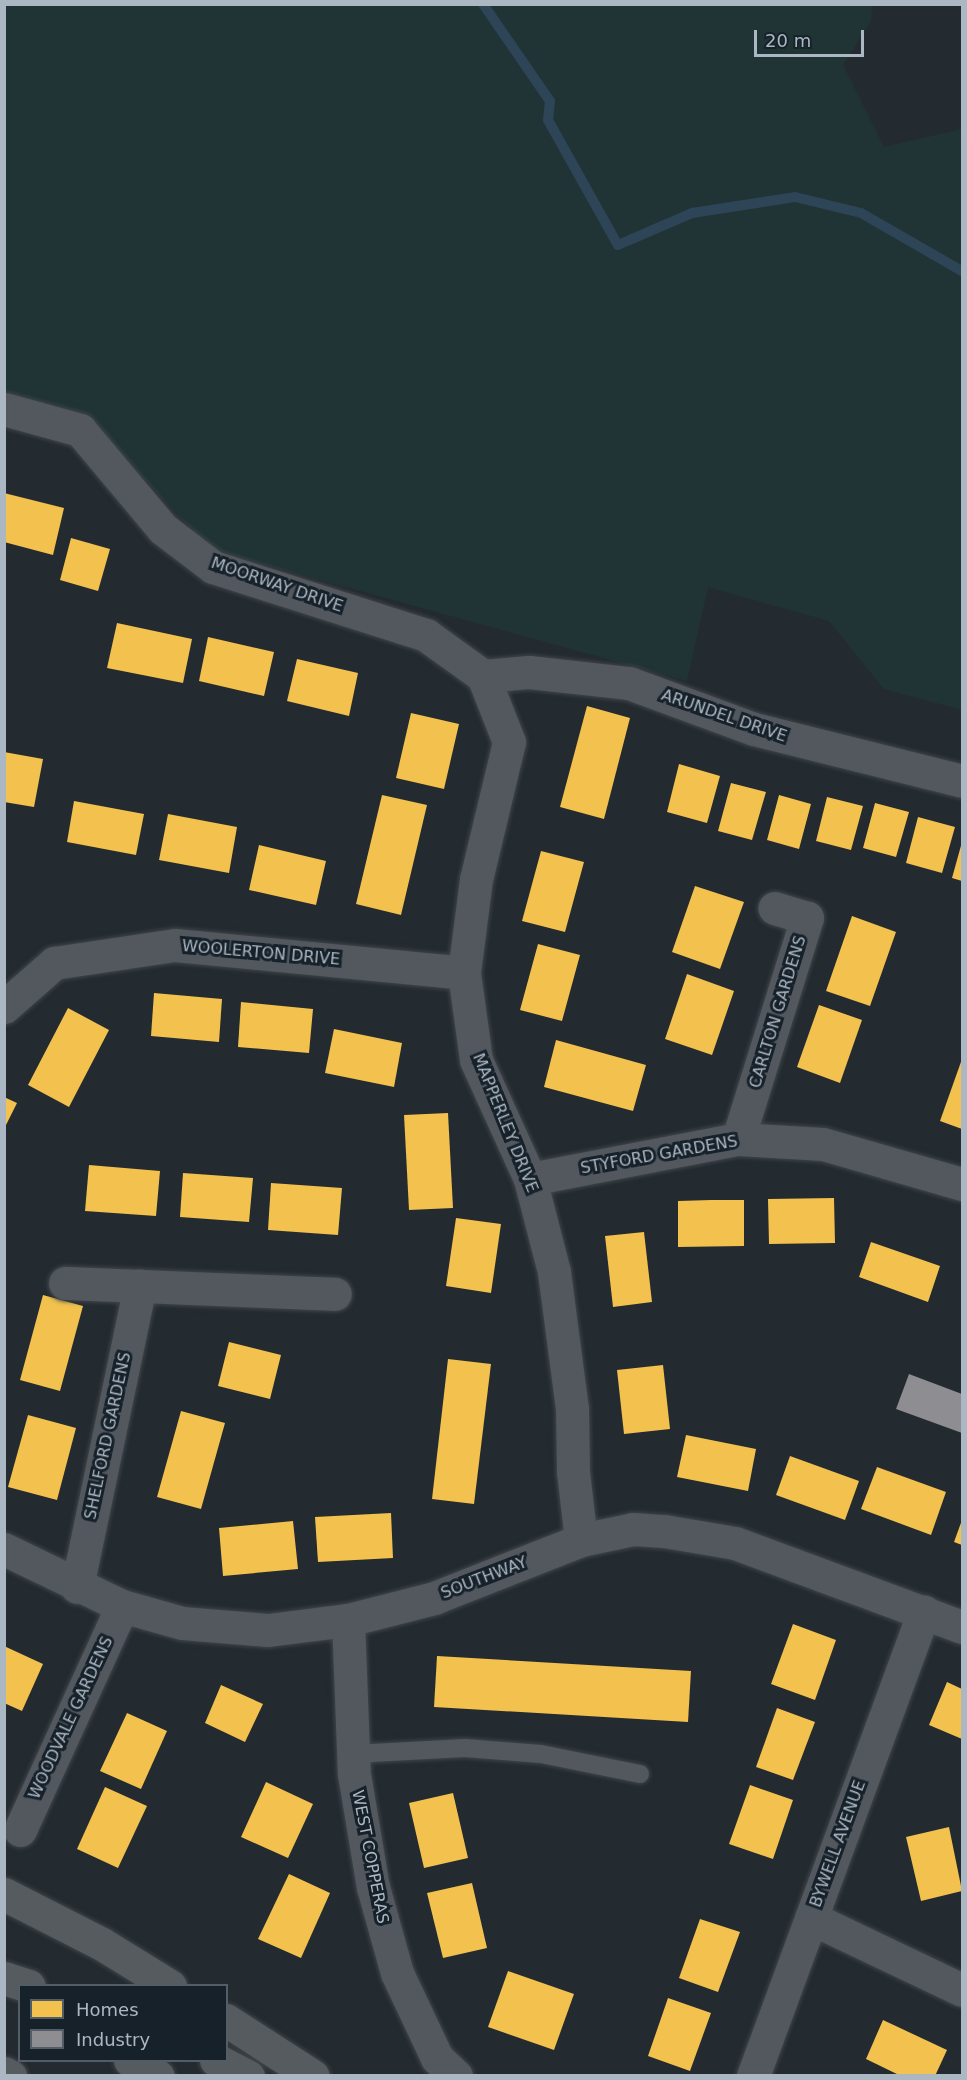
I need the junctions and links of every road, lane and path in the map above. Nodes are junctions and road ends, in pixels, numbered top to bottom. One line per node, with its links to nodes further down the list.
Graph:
1 (4, 409): 2 (street, MOORWAY DRIVE)
2 (483, 676): 3 (street, ARUNDEL DRIVE); 5 (street, MAPPERLEY DRIVE)
3 (963, 781)
4 (775, 908): 7 (street, CARLTON GARDENS)
5 (464, 973): 6 (street, WOOLERTON DRIVE); 8 (street, MAPPERLEY DRIVE)
6 (4, 1007)
7 (738, 1139): 8 (street, STYFORD GARDENS); 9 (street, STYFORD GARDENS)
8 (530, 1179): 13 (street, MAPPERLEY DRIVE)
9 (963, 1184)
10 (65, 1283): 11 (street)
11 (140, 1286): 12 (street); 15 (street, SHELFORD GARDENS)
12 (335, 1294)
13 (581, 1540): 17 (street, SOUTHWAY); 18 (street, SOUTHWAY)
14 (4, 1549): 15 (street, SOUTHWAY)
15 (77, 1587): 16 (street, SOUTHWAY)
16 (122, 1605): 18 (street, SOUTHWAY); 22 (street, WOODVALE GARDENS)
17 (924, 1612): 19 (street, SOUTHWAY); 24 (street, BYWELL AVENUE)
18 (348, 1620): 20 (street, WEST COPPERAS)
19 (963, 1628)
20 (353, 1754): 21 (lane); 39 (street, WEST COPPERAS)
21 (640, 1774)
22 (20, 1830)
23 (4, 1894): 27 (highway)
24 (811, 1918): 28 (street); 40 (street, BYWELL AVENUE)
25 (4, 1978): 26 (highway)
26 (23, 1984)
27 (167, 1984)
28 (963, 1990)
29 (4, 1991): 30 (highway)
30 (18, 1999)
31 (228, 2021): 38 (highway)
32 (132, 2062): 36 (highway)
33 (218, 2062): 37 (highway)
34 (4, 2073): 35 (highway)
35 (10, 2076)
36 (158, 2076)
37 (248, 2076)
38 (313, 2076)
39 (456, 2076)
40 (753, 2076)

